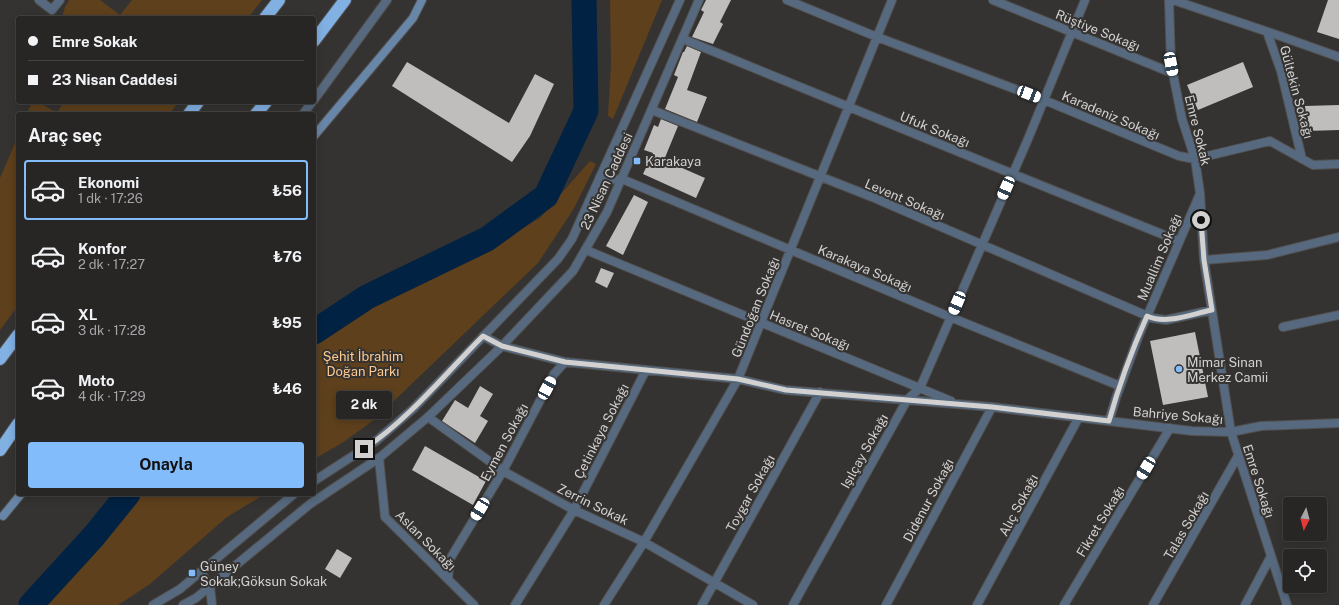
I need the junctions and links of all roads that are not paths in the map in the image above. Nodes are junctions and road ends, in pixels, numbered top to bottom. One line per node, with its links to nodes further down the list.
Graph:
1 (39, 0): 2 (street)
2 (60, 0)
3 (279, 0): 15 (highway)
4 (345, 0): 19 (highway)
5 (387, 0): 23 (street)
6 (422, 0): 31 (main road)
7 (680, 0): 36 (street, 23 Nisan Caddesi)
8 (699, 0): 20 (street, 23 Nisan Caddesi)
9 (787, 0): 18 (street, Karadeniz Sokağı)
10 (892, 0): 18 (street, Gündoğan Sokağı)
11 (993, 0): 16 (street, Rüştiye Sokağı)
12 (1085, 0): 16 (street, Işılçay Sokağı)
13 (1169, 0): 22 (street, Emre Sokak)
14 (1173, 0): 17 (street)
15 (267, 16)
16 (1071, 32): 22 (street, Rüştiye Sokağı); 24 (street, Işılçay Sokağı)
17 (1267, 32): 21 (street); 33 (street, Gültekin Sokağı)
18 (877, 37): 24 (street, Karadeniz Sokağı); 27 (street, Gündoğan Sokağı)
19 (316, 38)
20 (683, 39): 27 (street, Ufuk Sokağı); 28 (street, 23 Nisan Caddesi)
21 (1339, 57)
22 (1172, 73): 32 (street, Emre Sokak)
23 (316, 97)
24 (1044, 100): 32 (street, Karadeniz Sokağı); 35 (street, Işılçay Sokağı)
25 (264, 104): 29 (highway)
26 (311, 104): 30 (street)
27 (849, 107): 35 (street, Ufuk Sokağı); 37 (street, Gündoğan Sokağı)
28 (652, 110): 37 (street, Levent Sokağı); 38 (street, 23 Nisan Caddesi)
29 (258, 112)
30 (305, 112)
31 (316, 134)
32 (1195, 159): 33 (street, Karadeniz Sokağı); 39 (street, Emre Sokak)
33 (1302, 159): 34 (street, Karadeniz Sokağı)
34 (1339, 164)
35 (1013, 174): 41 (street, Ufuk Sokağı); 42 (street, Işılçay Sokağı)
36 (600, 177): 38 (street, Karakaya Sokağı); 52 (street, 23 Nisan Caddesi)
37 (820, 177): 42 (street, Levent Sokağı); 44 (street, Gündoğan Sokağı)
38 (622, 179): 43 (street, 23 Nisan Caddesi); 44 (street, Karakaya Sokağı)
39 (1200, 193): 41 (street, Muallim Sokağı); 45 (street, Emre Sokak)
40 (1339, 237): 45 (street)
41 (1179, 241): 48 (street, Muallim Sokağı)
42 (982, 244): 48 (street, Levent Sokağı); 49 (street, Işılçay Sokağı)
43 (586, 250): 50 (street, Hasret Sokağı); 54 (street, 23 Nisan Caddesi)
44 (791, 250): 49 (street, Karakaya Sokağı); 50 (street, Gündoğan Sokağı)
45 (1204, 260): 46 (street, Emre Sokak)
46 (1212, 310): 48 (street, Levent Sokağı); 71 (street, Emre Sokak)
47 (1339, 315): 51 (street)
48 (1147, 316): 59 (street, Muallim Sokağı)
49 (950, 317): 59 (street, Karakaya Sokağı); 60 (street, Işılçay Sokağı)
50 (761, 322): 58 (street, Gündoğan Sokağı); 60 (street, Hasret Sokağı)
51 (1283, 326)
52 (483, 336): 54 (street, Bahriye Sokağı); 76 (street, 23 Nisan Caddesi)
53 (16, 338): 55 (highway)
54 (502, 346): 56 (street, Bahriye Sokağı); 65 (street, 23 Nisan Caddesi)
55 (0, 359)
56 (565, 362): 57 (street, Bahriye Sokağı); 75 (street, Eymen Sokağı)
57 (646, 370): 58 (street, Bahriye Sokağı); 79 (street, Çetinkaya Sokağı)
58 (738, 379): 61 (street, Bahriye Sokağı); 81 (street, Gündoğan Sokağı)
59 (1120, 386): 67 (street, Muallim Sokağı)
60 (920, 388): 62 (street, Işılçay Sokağı); 63 (street, Hasret Sokağı)
61 (820, 392): 62 (street, Bahriye Sokağı); 85 (street, Toygar Sokağı)
62 (907, 400): 63 (street, Bahriye Sokağı); 95 (street, Işılçay Sokağı)
63 (959, 404): 64 (street, Bahriye Sokağı)
64 (992, 407): 66 (street, Bahriye Sokağı); 96 (street, Didenur Sokağı)
65 (428, 417): 74 (street, 23 Nisan Caddesi); 75 (street, Zerrin Sokak)
66 (1079, 417): 67 (street, Bahriye Sokağı); 97 (street, Alıç Sokağı)
67 (1109, 421): 70 (street, Bahriye Sokağı)
68 (1339, 423): 71 (street, Bahriye Sokağı)
69 (16, 427): 72 (highway)
70 (1170, 428): 71 (street, Bahriye Sokağı); 98 (street, Fikret Sokağı)
71 (1231, 432): 73 (street, Emre Sokağı)
72 (0, 450)
73 (1238, 456): 82 (street, Emre Sokağı); 99 (street, Talas Sokağı)
74 (379, 458): 84 (street, Aslan Sokağı); 86 (street, 23 Nisan Caddesi)
75 (503, 472): 79 (street, Zerrin Sokak); 84 (street, Eymen Sokağı)
76 (316, 479)
77 (18, 496): 80 (main road)
78 (292, 496): 83 (street)
79 (574, 510): 81 (street, Zerrin Sokak); 91 (street, Çetinkaya Sokağı)
80 (1, 518)
81 (644, 542): 85 (street, Zerrin Sokak); 92 (street, Gündoğan Sokağı)
82 (1271, 556): 100 (street); 101 (street, Emre Sokağı)
83 (201, 572): 86 (street); 87 (street)
84 (448, 579): 90 (street, Aslan Sokağı)
85 (715, 583): 93 (street, Toygar Sokağı); 94 (street, Zerrin Sokak)
86 (210, 587): 88 (street, 23 Nisan Caddesi); 89 (street)
87 (153, 605)
88 (183, 605)
89 (212, 605)
90 (474, 605)
91 (515, 605)
92 (604, 605)
93 (702, 605)
94 (753, 605)
95 (793, 605)
96 (886, 605)
97 (978, 605)
98 (1064, 605)
99 (1153, 605)
100 (1245, 605)
101 (1287, 605)

